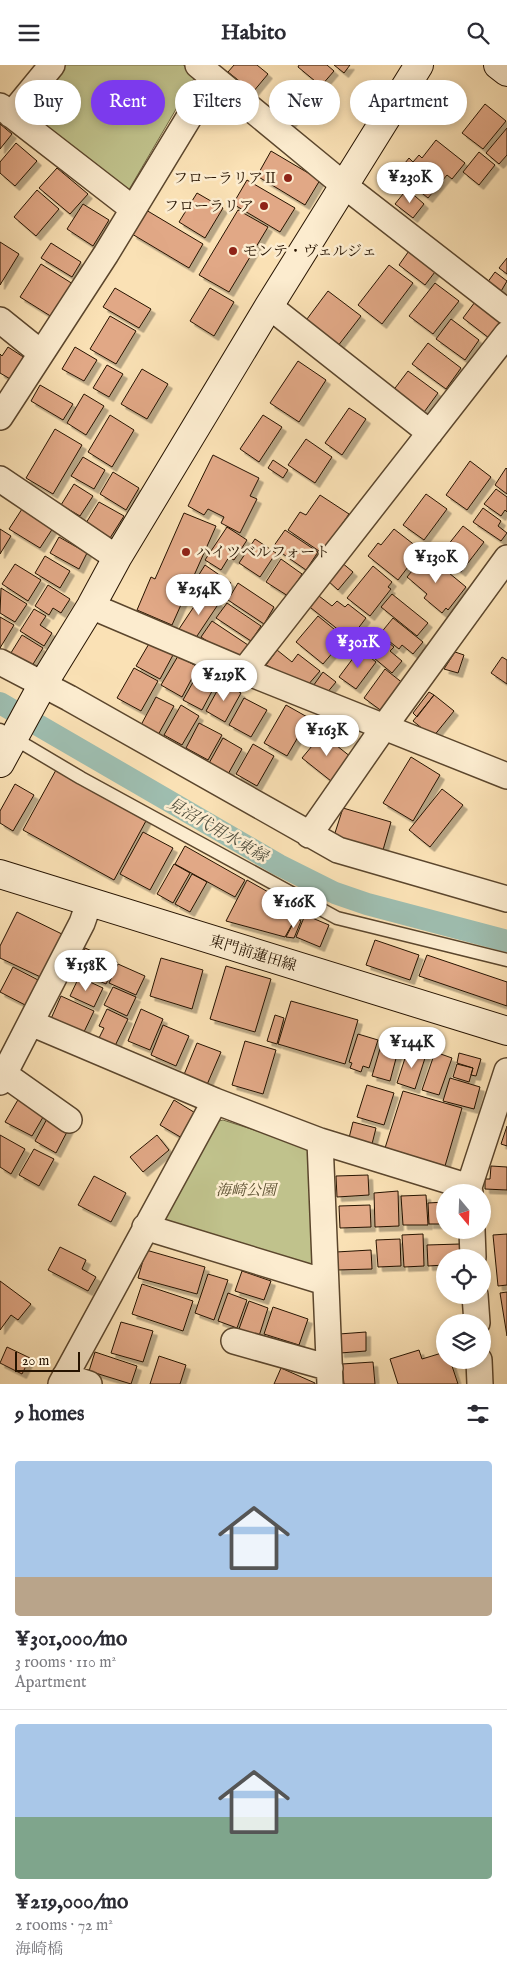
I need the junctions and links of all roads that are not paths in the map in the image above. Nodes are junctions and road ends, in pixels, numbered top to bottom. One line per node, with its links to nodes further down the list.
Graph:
1 (52, 65): 6 (street)
2 (419, 65): 7 (street)
3 (498, 65): 5 (street)
4 (205, 71): 7 (street); 8 (street)
5 (507, 72)
6 (6, 111): 8 (street)
7 (345, 186): 9 (street); 10 (street)
8 (133, 209): 13 (street)
9 (269, 306): 15 (street); 17 (street)
10 (507, 312)
11 (0, 320): 13 (street)
12 (507, 334): 15 (street)
13 (41, 353): 14 (street)
14 (0, 417)
15 (430, 433): 21 (street)
16 (4, 490): 17 (street)
17 (117, 558): 19 (street)
18 (507, 558): 23 (street)
19 (91, 606): 21 (street); 22 (street)
20 (0, 662): 22 (street)
21 (244, 671): 23 (street)
22 (22, 715): 24 (street); 26 (street); 30 (lane)
23 (384, 727): 25 (street); 26 (street)
24 (0, 763)
25 (507, 776)
26 (309, 835): 28 (street)
27 (0, 874): 29 (street, 東門前蓮田線)
28 (507, 899)
29 (89, 903): 31 (street); 32 (street, 東門前蓮田線)
30 (507, 960)
31 (30, 1023): 34 (street); 35 (street)
32 (507, 1031)
33 (507, 1071): 39 (street)
34 (2, 1078): 36 (street)
35 (215, 1101): 37 (street); 40 (street)
36 (69, 1120)
37 (320, 1141): 38 (street); 41 (street)
38 (452, 1184)
39 (472, 1184)
40 (145, 1227): 41 (street); 45 (street)
41 (325, 1282): 44 (street)
42 (234, 1341): 44 (street)
43 (479, 1369): 47 (street)
44 (330, 1376)
45 (63, 1380): 46 (street)
46 (89, 1384)
47 (480, 1384)

